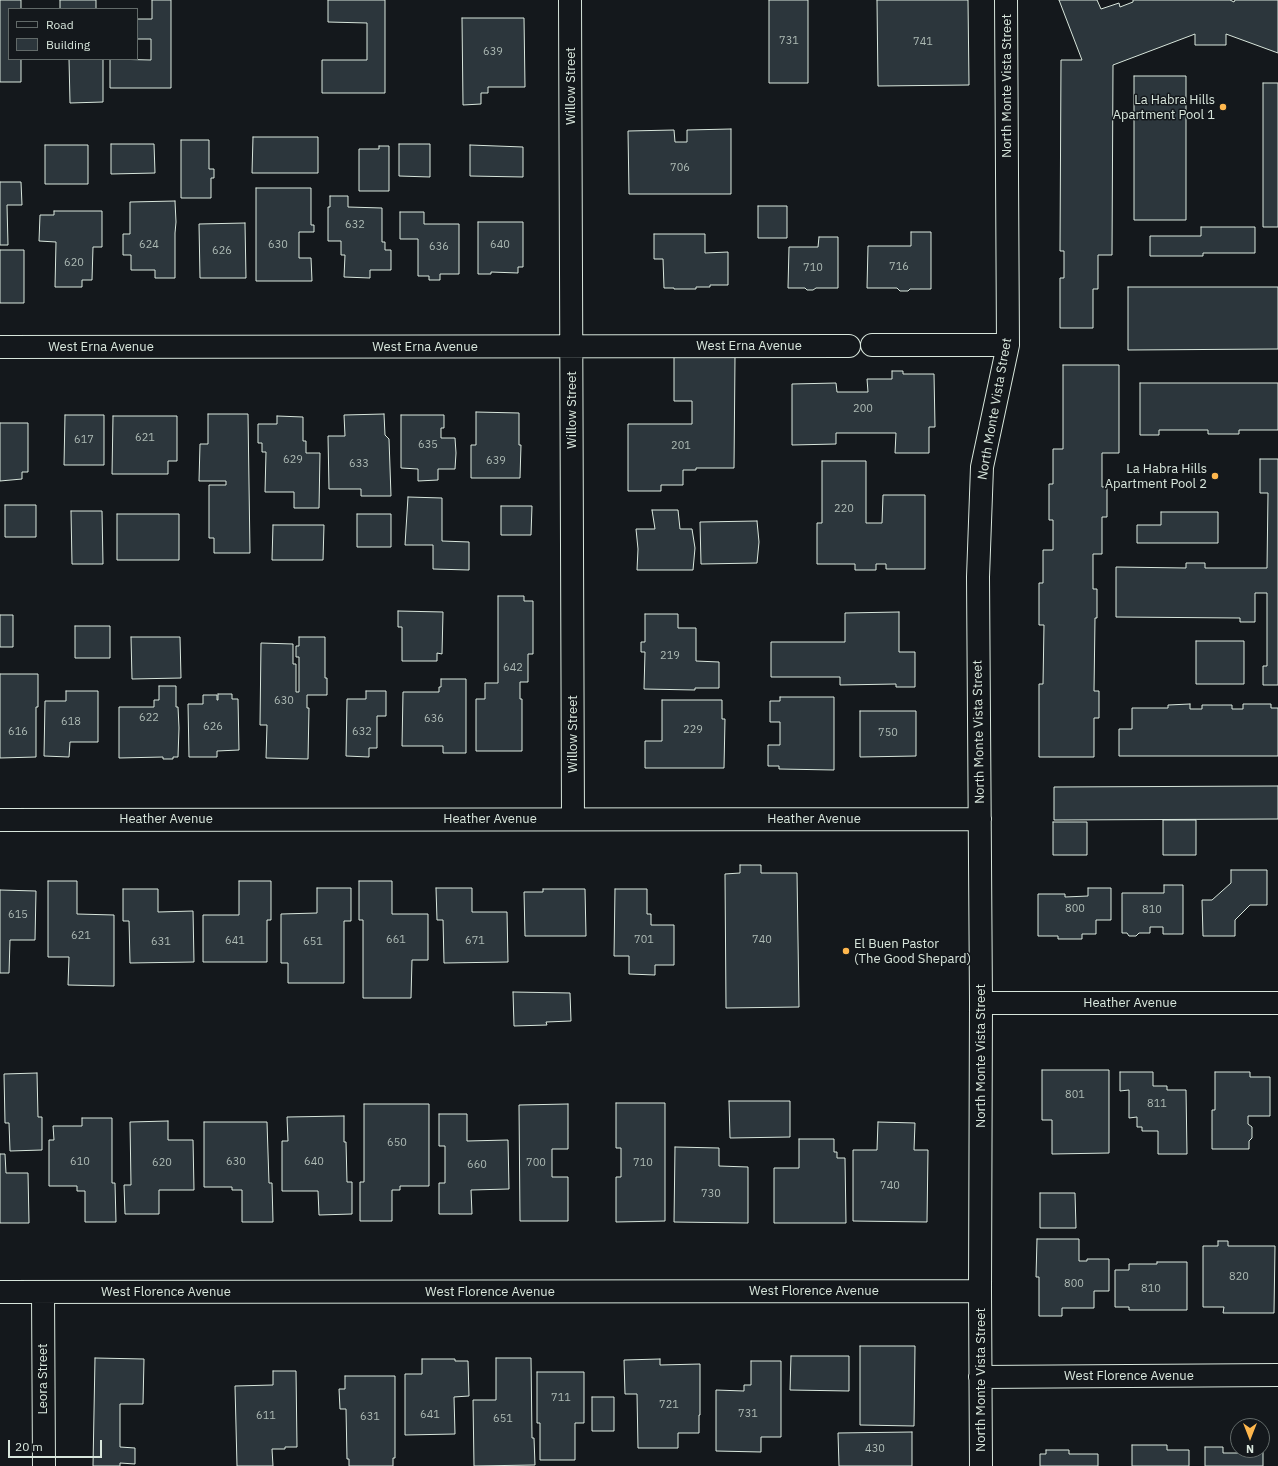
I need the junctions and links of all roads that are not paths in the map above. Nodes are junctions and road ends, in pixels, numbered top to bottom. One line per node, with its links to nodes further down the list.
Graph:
1 (570, 0): 5 (street, Willow Street)
2 (1006, 0): 4 (street, North Monte Vista Street)
3 (872, 345): 4 (street)
4 (1008, 345): 9 (street, North Monte Vista Street)
5 (572, 346): 6 (street, West Erna Avenue); 7 (street, West Erna Avenue); 8 (street, Willow Street)
6 (849, 346)
7 (0, 347)
8 (573, 819): 9 (street, Heather Avenue); 10 (street, Heather Avenue)
9 (980, 819): 11 (street, North Monte Vista Street)
10 (0, 820)
11 (982, 1003): 12 (street, Heather Avenue); 13 (street, North Monte Vista Street)
12 (1278, 1003)
13 (980, 1291): 15 (street, West Florence Avenue); 17 (street, North Monte Vista Street)
14 (0, 1292): 15 (street, West Florence Avenue)
15 (43, 1292): 18 (street, Leora Street)
16 (1278, 1375): 17 (street, West Florence Avenue)
17 (980, 1377): 19 (street, North Monte Vista Street)
18 (44, 1466)
19 (981, 1466)

